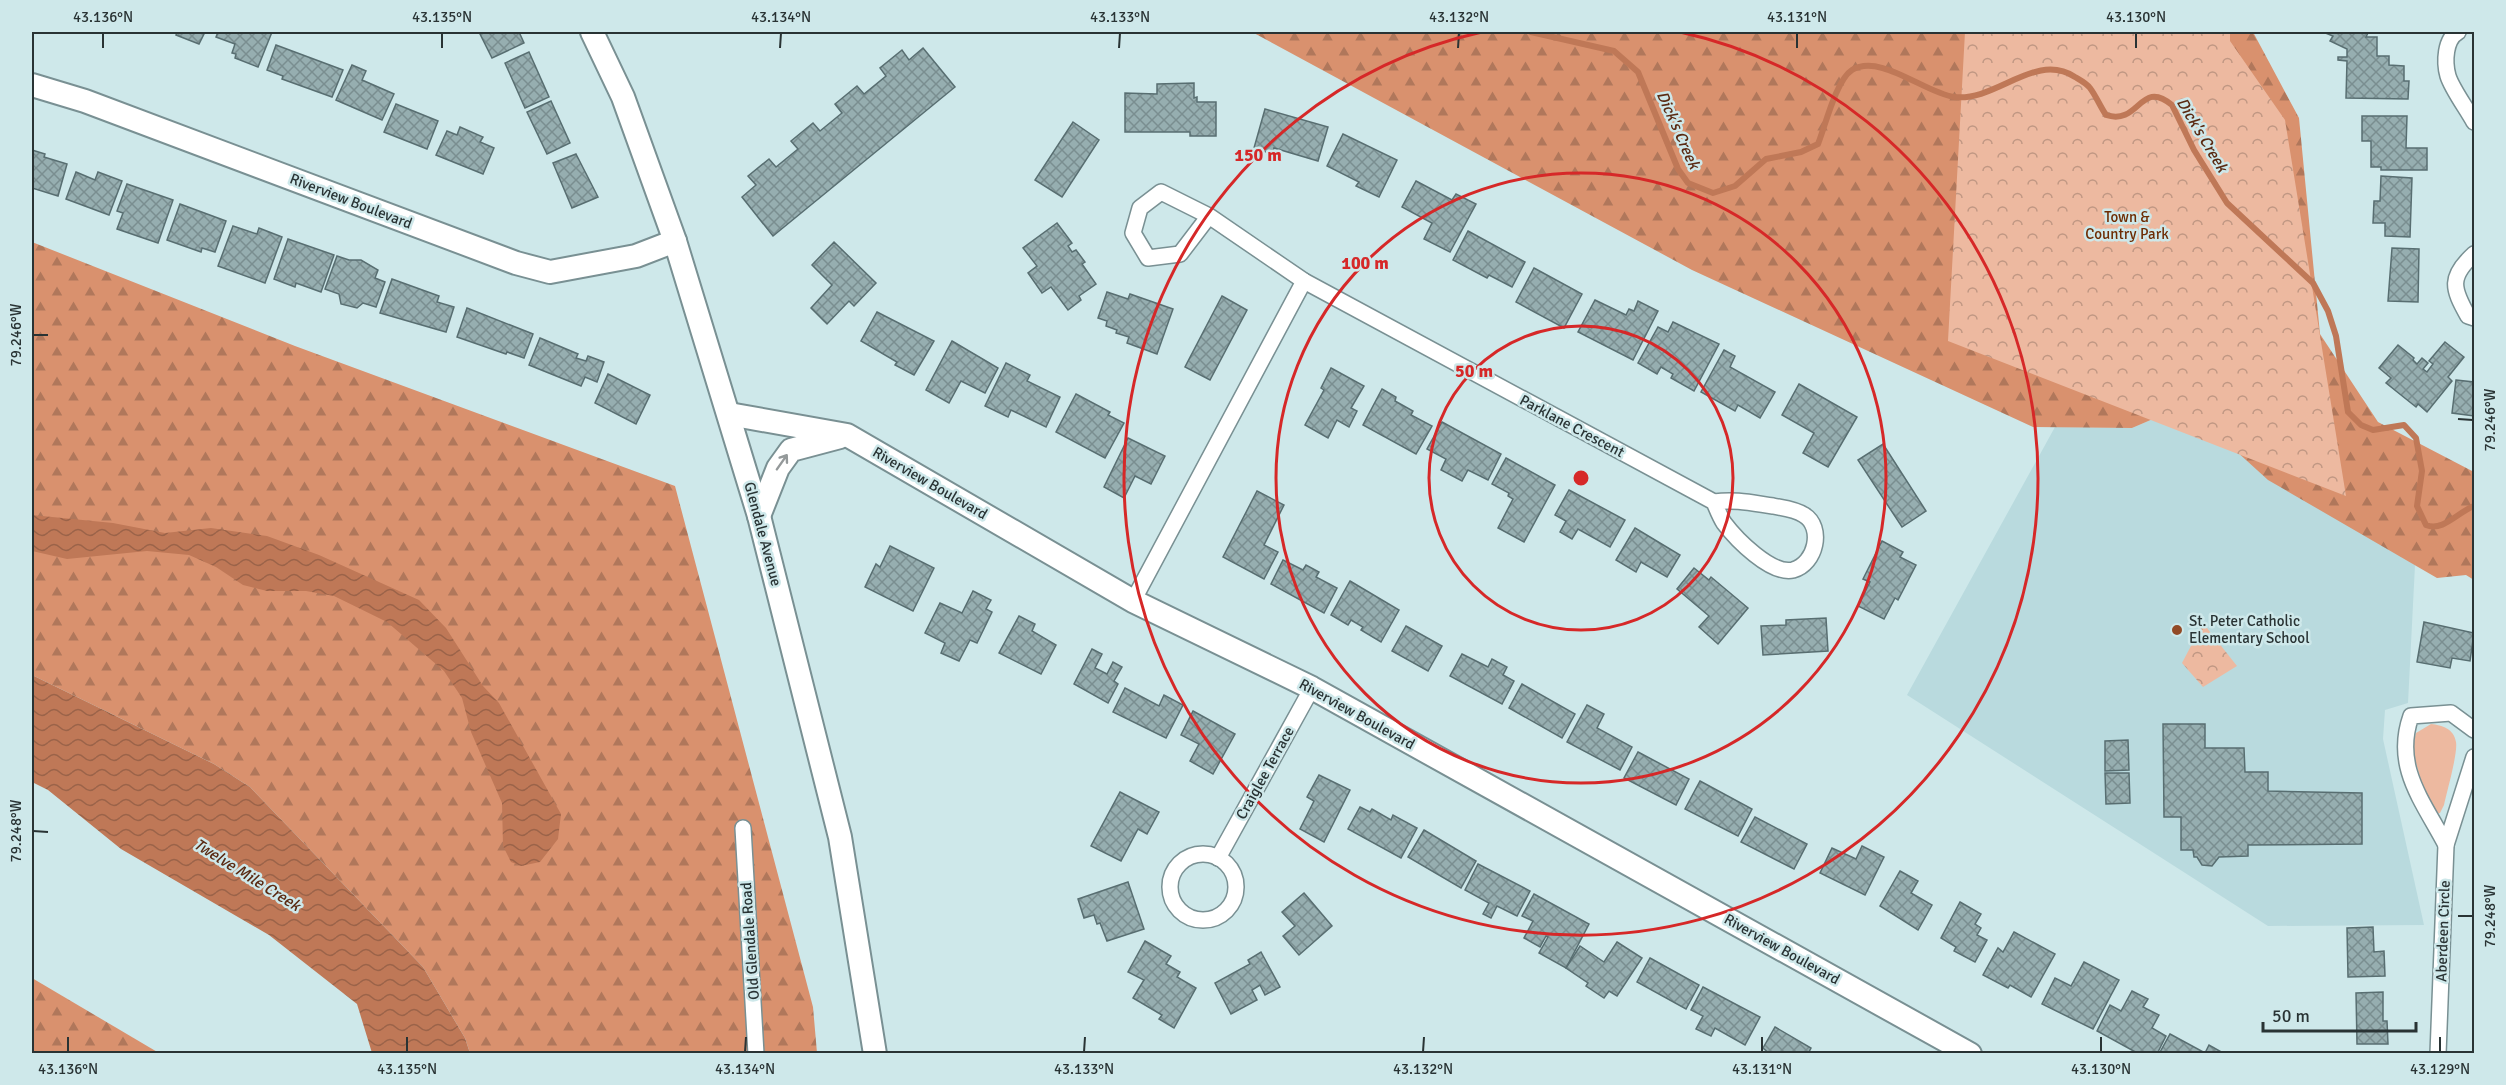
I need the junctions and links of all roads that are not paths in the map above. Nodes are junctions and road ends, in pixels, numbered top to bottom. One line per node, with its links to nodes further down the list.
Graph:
1 (592, 32): 6 (street, Glendale Avenue)
2 (2458, 32): 4 (street)
3 (32, 85): 6 (street, Riverview Boulevard)
4 (2475, 122)
5 (1209, 216): 5 (street, Parklane Crescent); 8 (street, Parklane Crescent)
6 (675, 241): 10 (street, Glendale Avenue)
7 (2475, 255): 9 (street)
8 (1304, 280): 12 (street, Parklane Crescent); 14 (street)
9 (2475, 318)
10 (729, 414): 11 (street, Riverview Boulevard); 13 (street, Glendale Avenue)
11 (847, 435): 13 (street, one-way to 11); 14 (street, Riverview Boulevard)
12 (1714, 502): 12 (street, Parklane Crescent)
13 (759, 516): 22 (street, Glendale Avenue)
14 (1134, 601): 15 (street, Riverview Boulevard)
15 (1312, 688): 20 (street, Craiglee Terrace); 23 (street, Riverview Boulevard)
16 (2475, 730): 19 (street)
17 (2475, 757): 19 (street, Aberdeen Circle)
18 (743, 828): 21 (street, Old Glendale Road)
19 (2446, 845): 24 (street, Aberdeen Circle)
20 (1218, 858): 20 (street)
21 (756, 1053)
22 (875, 1053)
23 (1970, 1053)
24 (2438, 1053)

